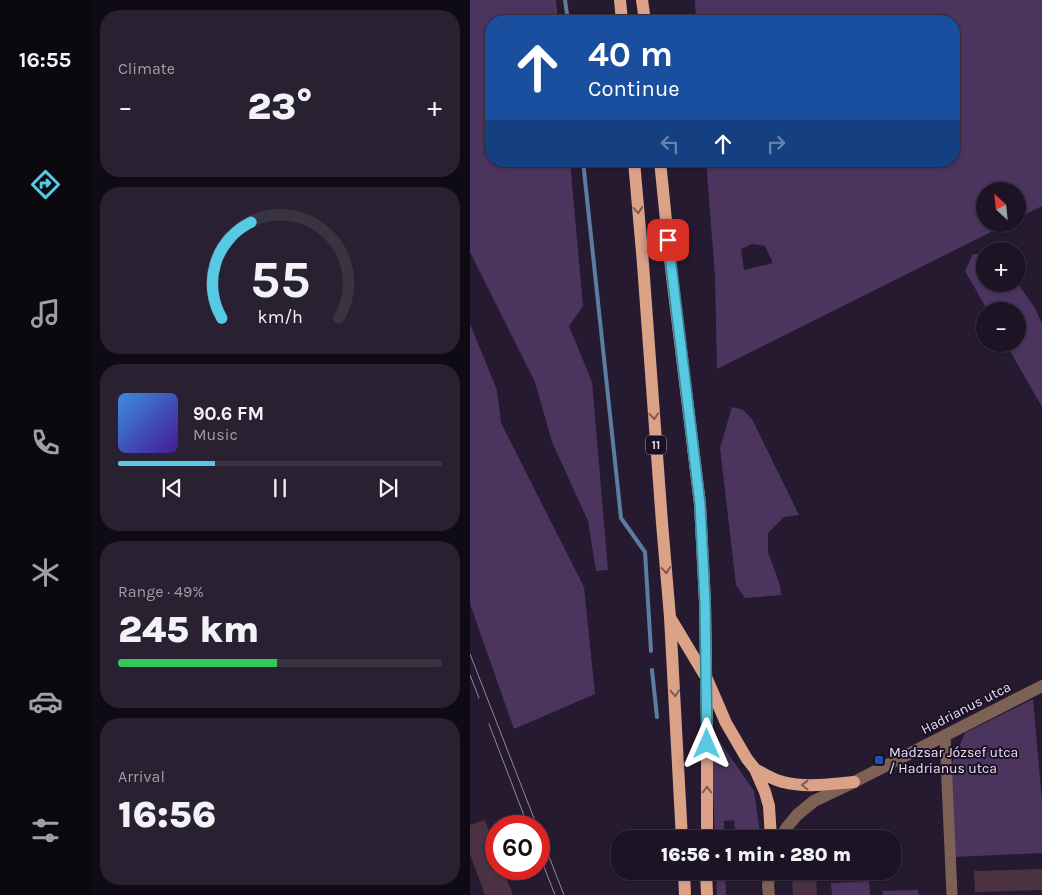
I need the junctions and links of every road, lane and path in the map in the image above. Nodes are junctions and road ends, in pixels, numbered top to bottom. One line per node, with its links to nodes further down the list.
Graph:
1 (620, 0): 3 (main road)
2 (642, 0): 4 (main road)
3 (621, 15)
4 (644, 15)
5 (635, 167): 7 (main road, 11, one-way to 7)
6 (661, 167): 8 (main road)
7 (670, 616): 8 (main road); 13 (main road, 11, one-way to 13)
8 (707, 679): 11 (main road); 14 (main road, one-way to 8)
9 (1042, 686): 10 (street, Hadrianus utca)
10 (944, 736): 12 (street, Hadrianus utca); 23 (street)
11 (754, 769): 12 (main road, one-way to 11); 15 (main road)
12 (854, 782): 16 (street, Hadrianus utca)
13 (682, 830)
14 (706, 830)
15 (770, 830)
16 (785, 830)
17 (684, 880): 20 (main road)
18 (706, 880): 21 (main road)
19 (769, 880): 22 (street)
20 (685, 895)
21 (707, 895)
22 (769, 895)
23 (952, 895)

